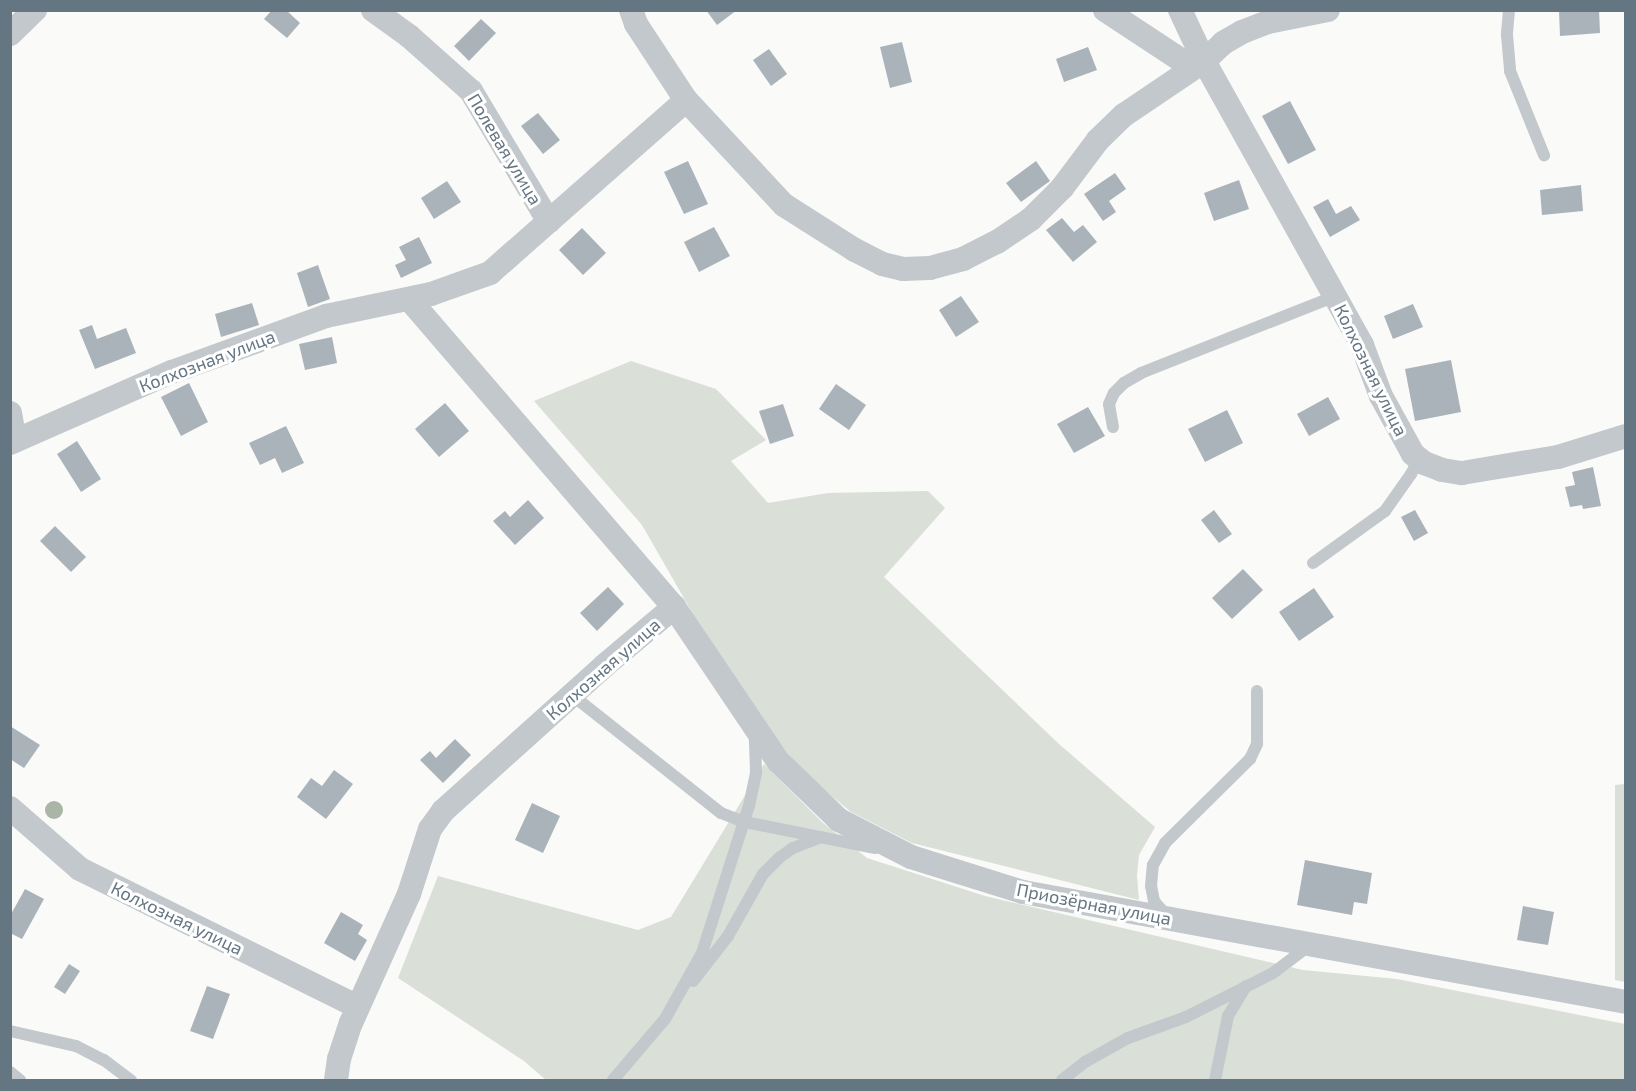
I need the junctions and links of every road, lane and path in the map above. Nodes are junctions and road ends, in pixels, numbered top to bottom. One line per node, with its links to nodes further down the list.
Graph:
1 (35, 10): 8 (street)
2 (373, 10): 12 (street, Полевая улица)
3 (631, 10): 10 (street)
4 (1106, 10): 9 (street)
5 (1180, 10): 9 (street, Колхозная улица)
6 (1328, 10): 9 (street)
7 (1509, 10): 11 (lane)
8 (10, 34)
9 (1199, 64): 10 (street); 13 (street, Колхозная улица)
10 (686, 100): 12 (street, Колхозная улица)
11 (1544, 155)
12 (549, 222): 14 (street, Колхозная улица)
13 (1335, 296): 16 (lane); 19 (street, Колхозная улица)
14 (409, 299): 18 (street, Колхозная улица); 21 (street, Колхозная улица)
15 (10, 413): 18 (street)
16 (1113, 427)
17 (1626, 436): 19 (street)
18 (13, 442)
19 (1419, 459): 20 (lane)
20 (1313, 563)
21 (674, 607): 23 (street, Колхозная улица); 24 (street, Приозёрная улица)
22 (1257, 691): 29 (lane)
23 (572, 695): 26 (lane); 34 (street, Колхозная улица)
24 (754, 726): 26 (lane); 28 (street, Приозёрная улица)
25 (10, 808): 34 (street, Колхозная улица)
26 (745, 822): 27 (lane); 32 (lane)
27 (822, 836): 28 (lane); 32 (lane)
28 (911, 857): 29 (street, Приозёрная улица)
29 (1168, 918): 30 (street, Приозёрная улица)
30 (1311, 944): 31 (lane); 33 (street, Приозёрная улица)
31 (1247, 985): 41 (lane); 42 (lane)
32 (676, 999): 40 (lane)
33 (1626, 1002)
34 (358, 1007): 39 (street, Колхозная улица)
35 (10, 1031): 38 (lane)
36 (10, 1072): 37 (lane)
37 (20, 1080)
38 (131, 1080)
39 (336, 1080)
40 (613, 1080)
41 (1062, 1080)
42 (1215, 1080)

